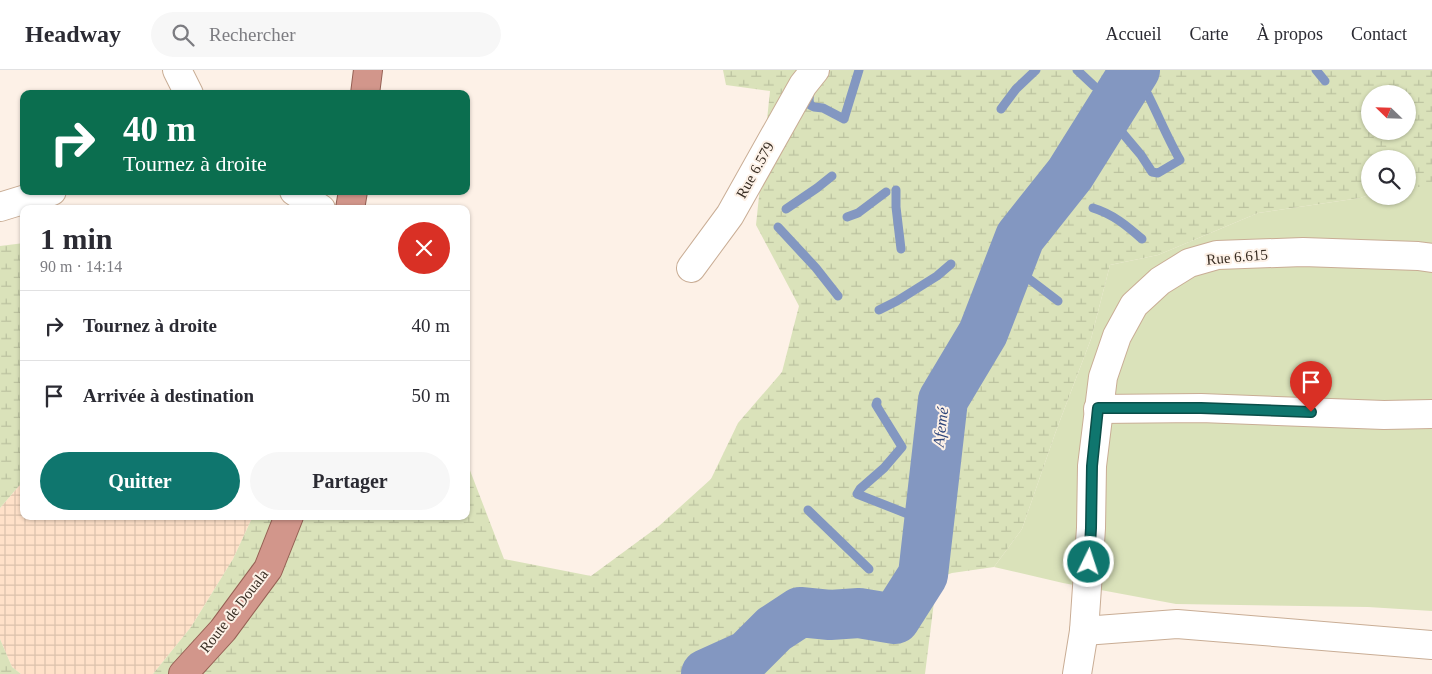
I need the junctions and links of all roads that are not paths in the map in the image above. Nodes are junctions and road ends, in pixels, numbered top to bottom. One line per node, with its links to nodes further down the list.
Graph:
1 (177, 70): 4 (street)
2 (368, 70): 5 (highway)
3 (815, 70): 11 (street, Rue 6.579)
4 (187, 90)
5 (366, 90)
6 (39, 195): 9 (street)
7 (300, 195): 8 (street)
8 (315, 205)
9 (0, 207)
10 (1432, 258): 12 (street, Rue 6.615)
11 (691, 268)
12 (1098, 408): 13 (street); 15 (street, Rue 6.615)
13 (1432, 414)
14 (287, 520): 17 (highway, Route de Douala)
15 (1084, 630): 16 (street); 18 (street, Rue 6.615)
16 (1432, 645)
17 (183, 674)
18 (1076, 674)

